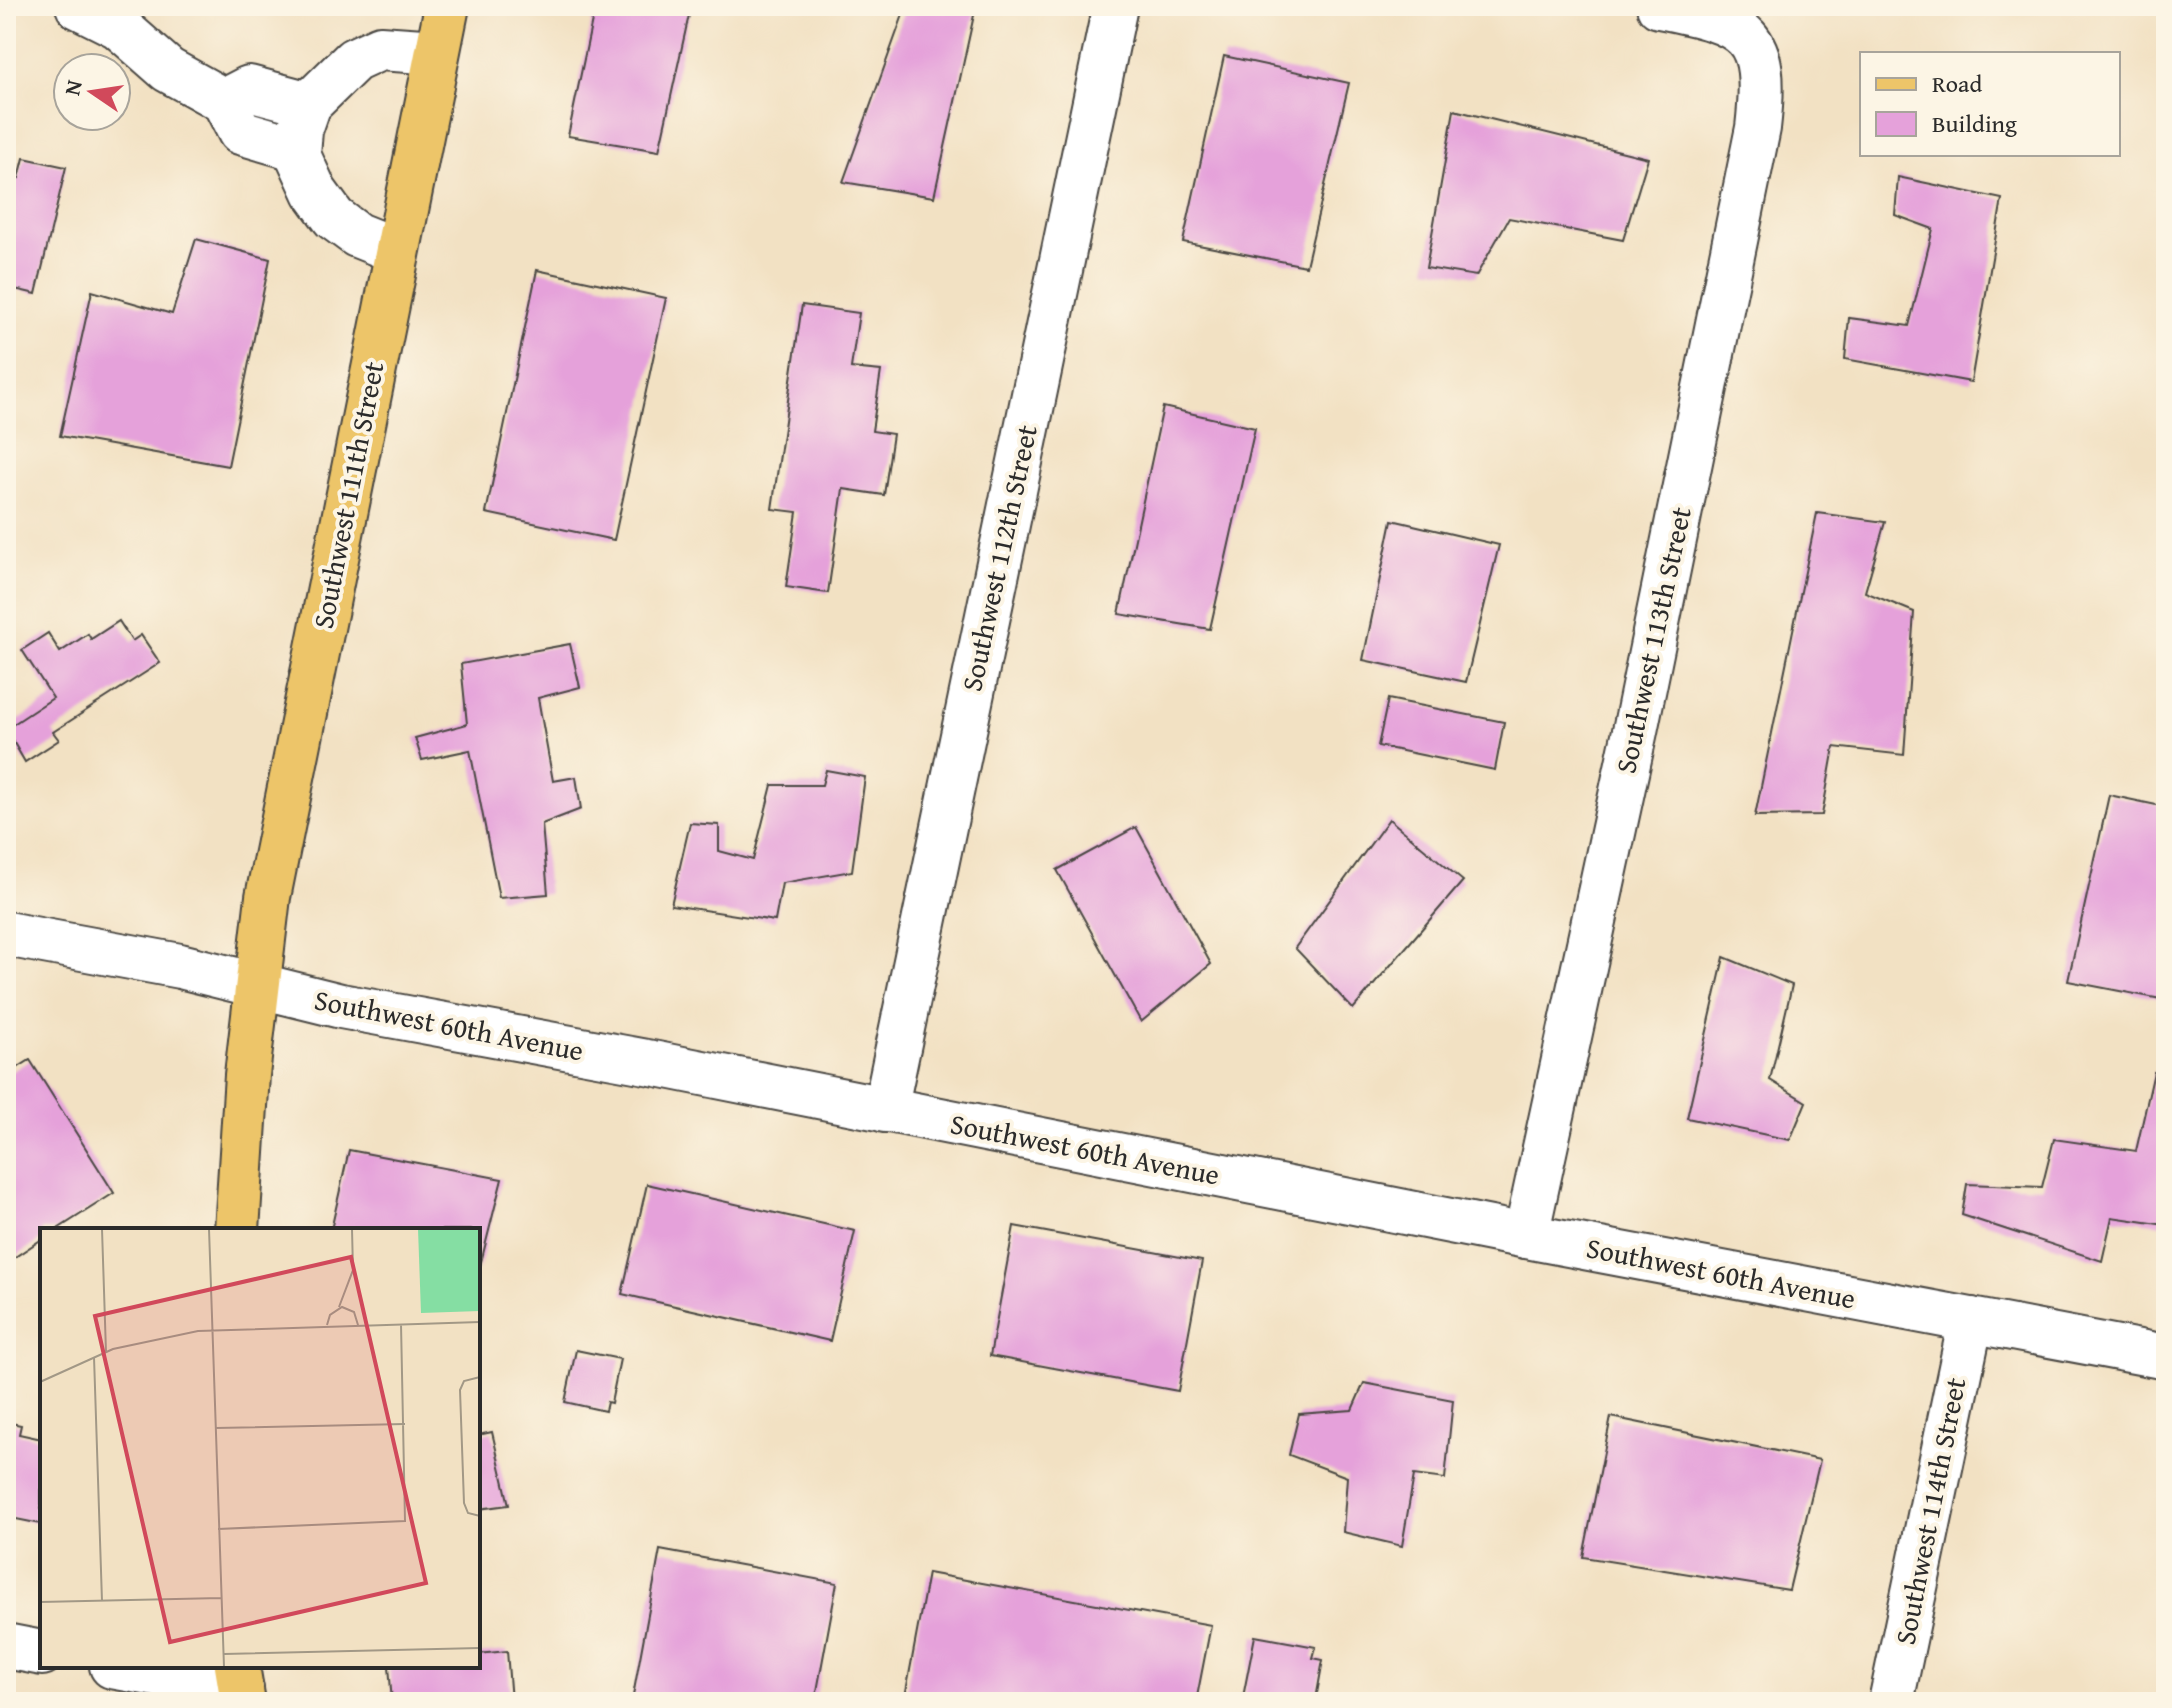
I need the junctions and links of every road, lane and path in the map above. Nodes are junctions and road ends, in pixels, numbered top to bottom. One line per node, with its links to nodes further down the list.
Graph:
1 (78, 6): 6 (street)
2 (447, 6): 5 (main road, Southwest 111th Street)
3 (1115, 6): 12 (street, Southwest 112th Street)
4 (1659, 6): 14 (street, Southwest 113th Street)
5 (437, 52): 7 (street); 9 (main road, Southwest 111th Street)
6 (224, 101): 7 (street); 8 (street)
7 (309, 104): 8 (street)
8 (298, 149): 9 (street)
9 (397, 251): 11 (main road, Southwest 111th Street)
10 (6, 934): 11 (street, Southwest 60th Avenue)
11 (255, 986): 12 (street, Southwest 60th Avenue); 13 (main road)
12 (885, 1110): 14 (street, Southwest 60th Avenue)
13 (237, 1228)
14 (1526, 1236): 15 (street, Southwest 60th Avenue)
15 (1971, 1320): 16 (street, Southwest 60th Avenue); 21 (street, Southwest 114th Street)
16 (2166, 1357)
17 (6, 1646): 18 (street)
18 (40, 1653)
19 (125, 1668): 20 (street)
20 (240, 1686)
21 (1891, 1702)

